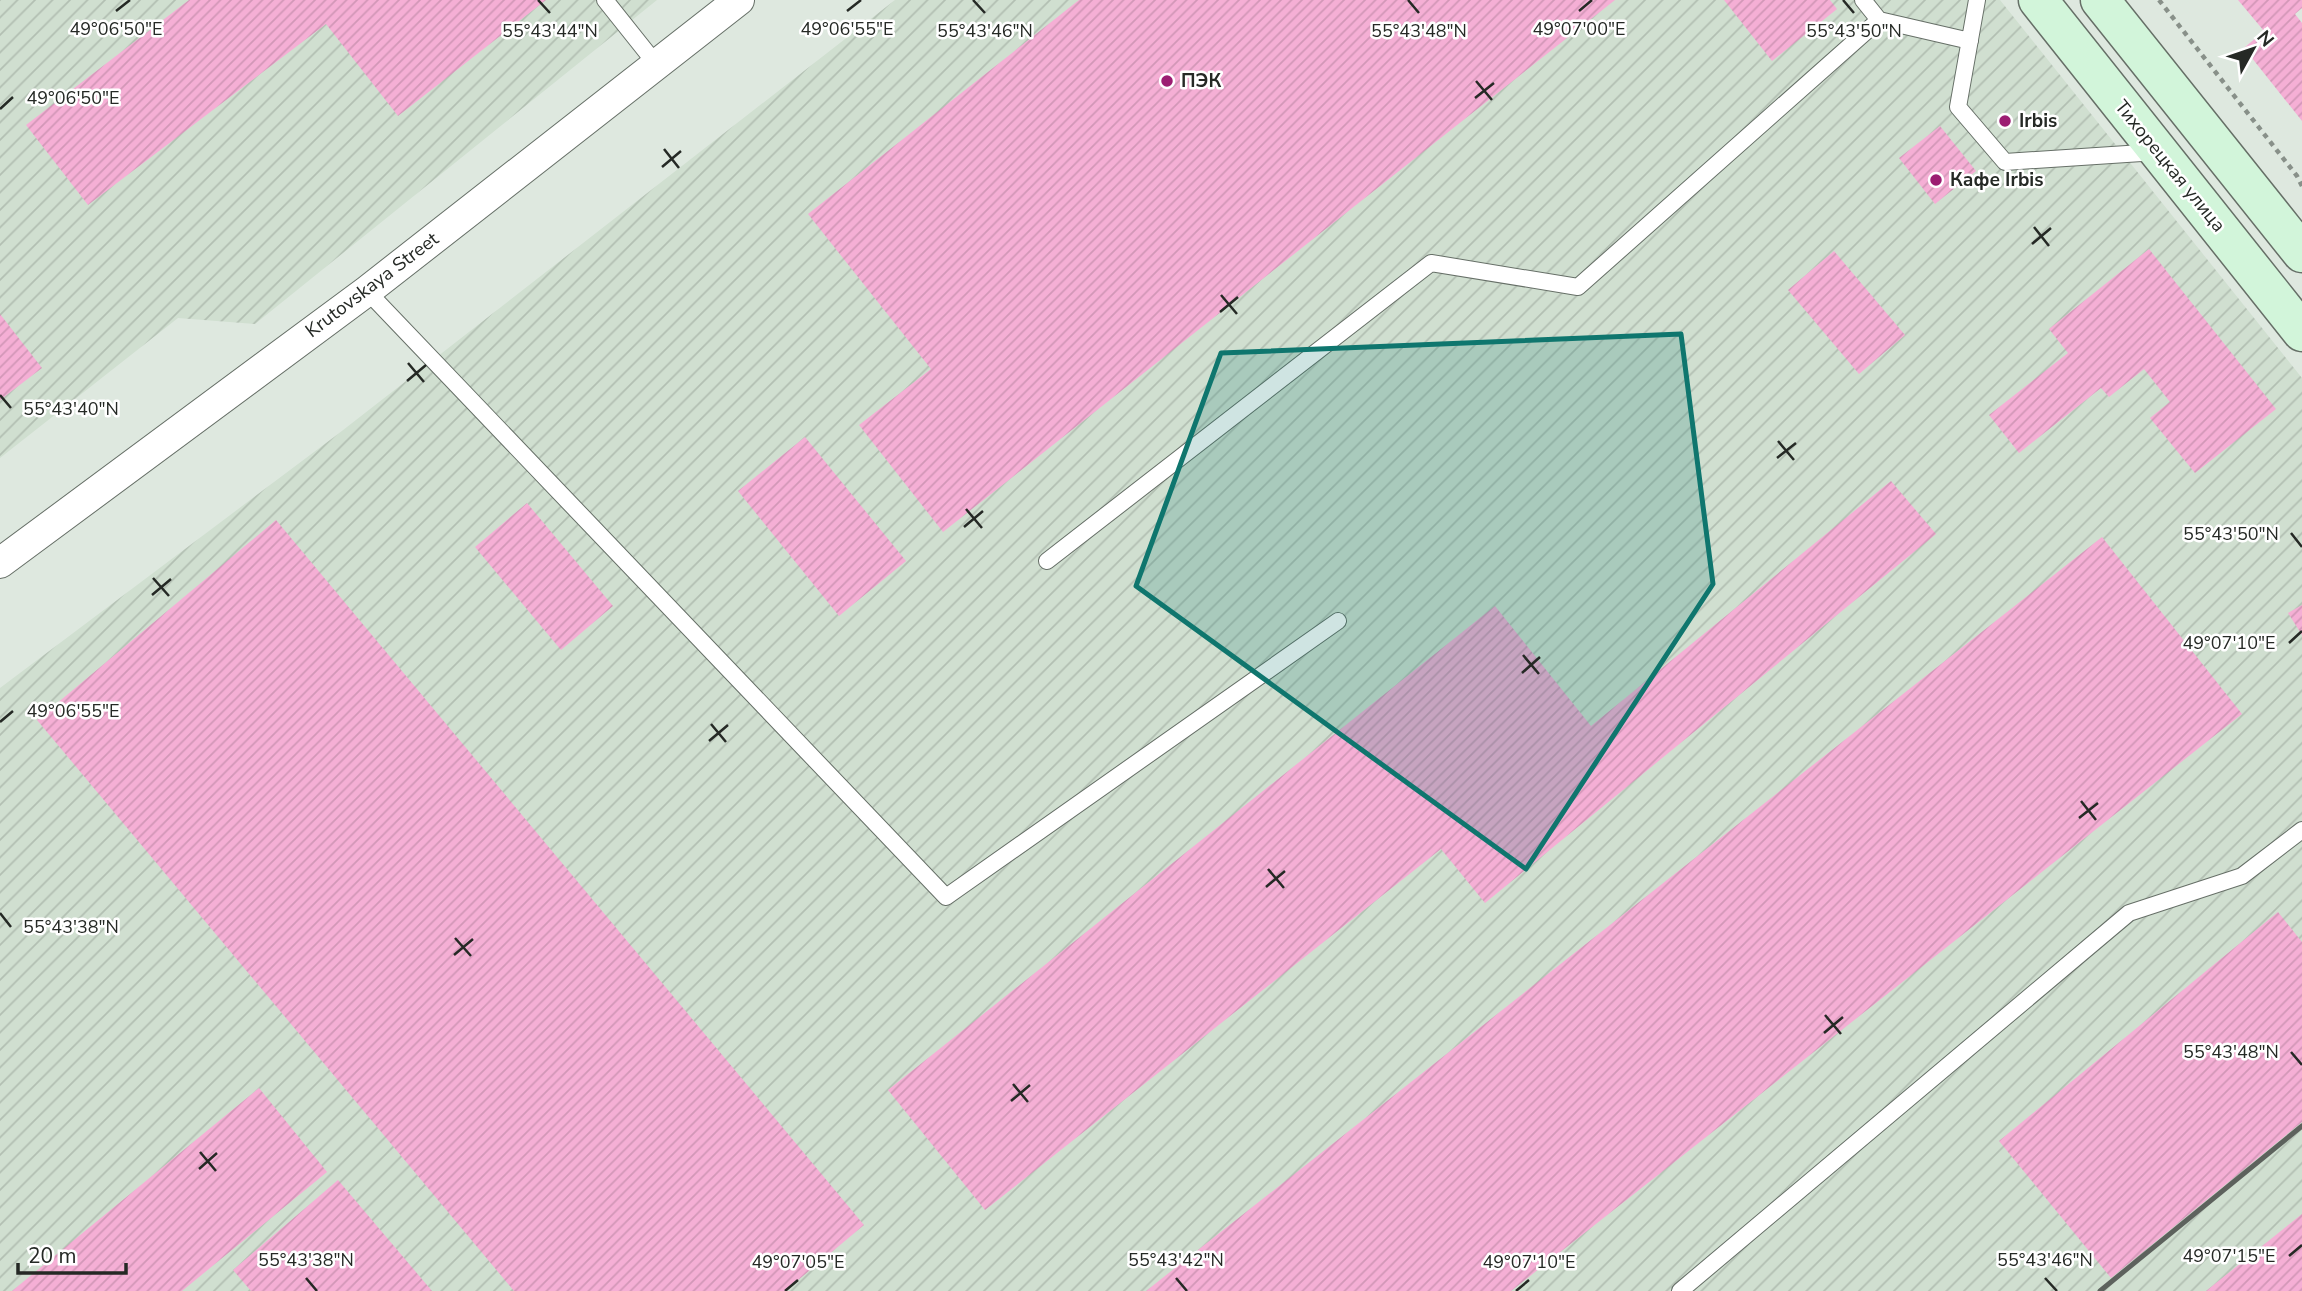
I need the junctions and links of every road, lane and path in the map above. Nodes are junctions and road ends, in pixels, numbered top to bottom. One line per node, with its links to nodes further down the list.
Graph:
1 (605, 0): 10 (lane)
2 (739, 0): 10 (street, Krutovskaya Street)
3 (1863, 0): 8 (lane)
4 (1977, 0): 9 (lane)
5 (2038, 0): 11 (main road, Тихорецкая улица)
6 (2100, 0): 13 (main road)
7 (2159, 0): 12 (path)
8 (1879, 20): 9 (lane); 16 (lane)
9 (1970, 41): 11 (lane)
10 (656, 64): 14 (street, Krutovskaya Street)
11 (2160, 152): 15 (main road, Тихорецкая улица)
12 (2302, 186)
13 (2302, 253)
14 (367, 291): 17 (street, Krutovskaya Street); 18 (lane)
15 (2302, 332)
16 (1047, 562)
17 (0, 563)
18 (1338, 621)
19 (2302, 830): 20 (lane)
20 (1680, 1291)

